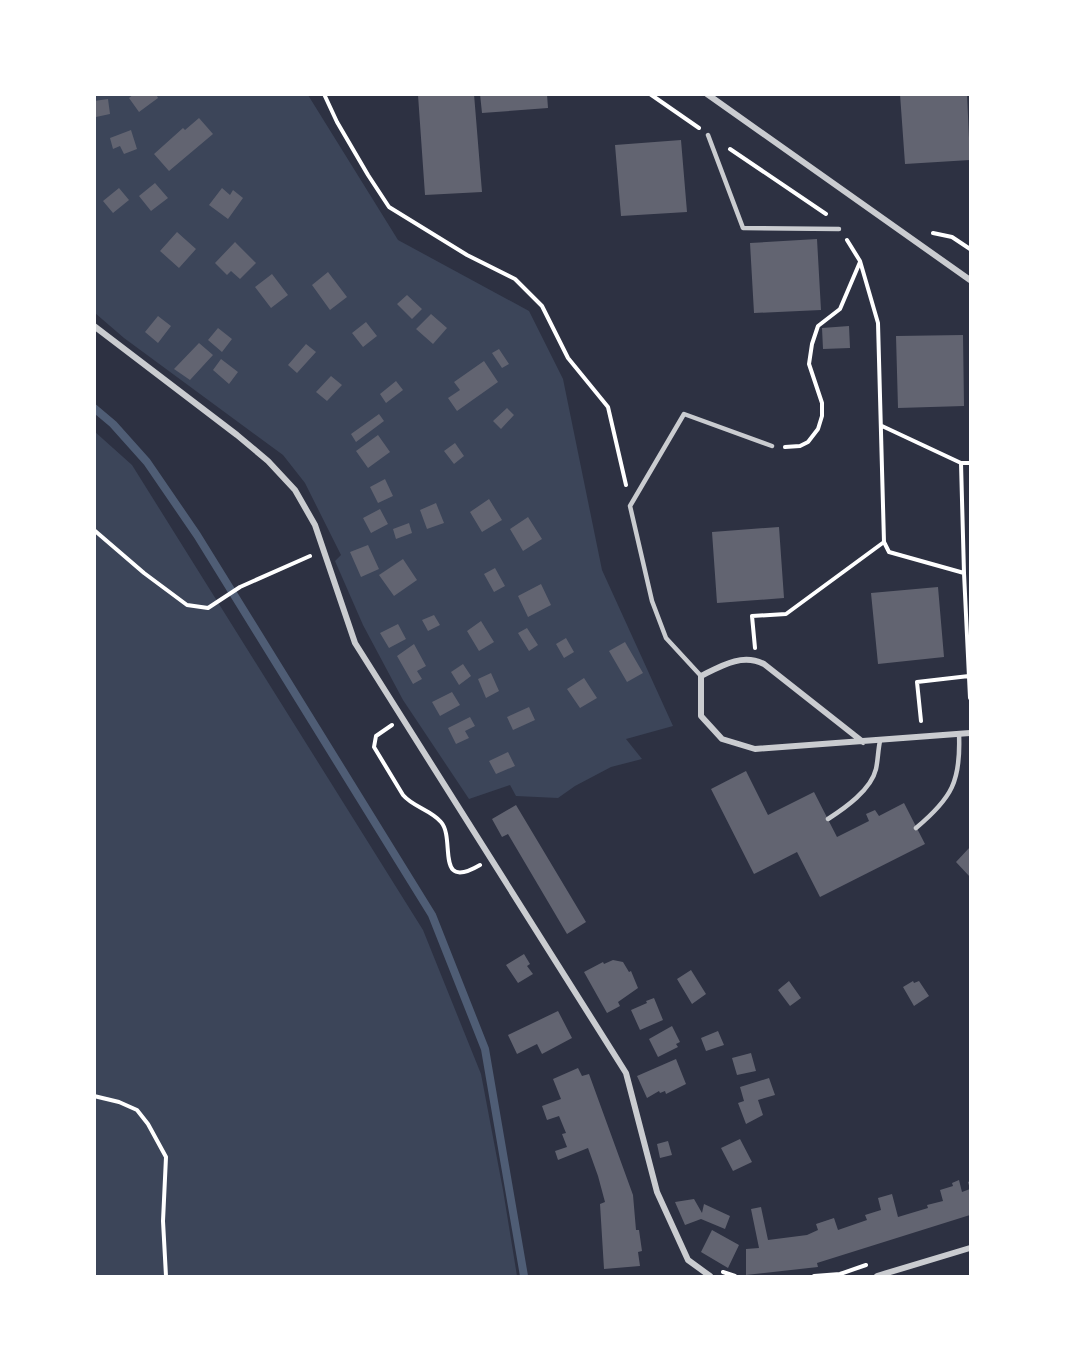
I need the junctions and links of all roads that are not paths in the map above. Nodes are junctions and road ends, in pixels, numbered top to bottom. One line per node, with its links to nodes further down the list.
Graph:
1 (707, 94): 4 (street)
2 (708, 135): 3 (lane)
3 (839, 230)
4 (970, 280)
5 (94, 326): 15 (street)
6 (772, 446): 7 (lane)
7 (701, 676): 11 (street); 11 (street)
8 (970, 733): 9 (street)
9 (959, 734): 10 (street); 13 (lane)
10 (879, 741): 11 (street); 12 (lane)
11 (863, 742)
12 (828, 819)
13 (916, 828)
14 (970, 1248): 16 (street)
15 (710, 1276)
16 (877, 1276)

